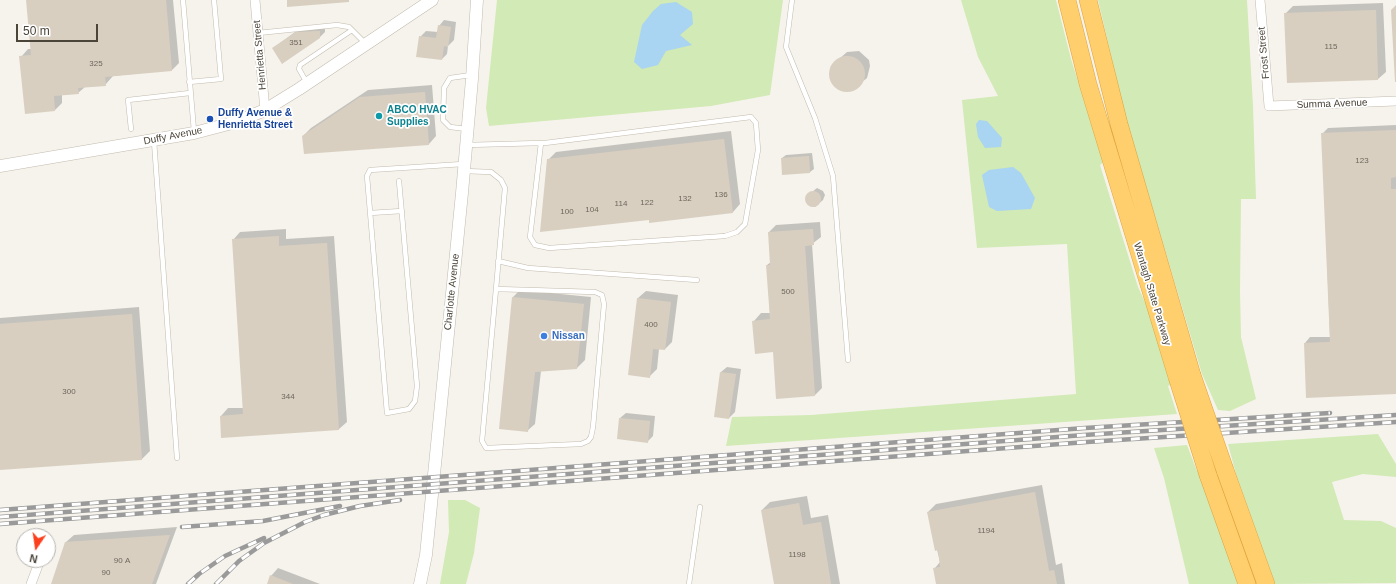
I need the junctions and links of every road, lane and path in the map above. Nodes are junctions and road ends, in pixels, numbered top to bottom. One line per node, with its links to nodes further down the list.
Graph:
1 (183, 0): 14 (lane)
2 (214, 0): 14 (lane)
3 (255, 0): 11 (street, Henrietta Street)
4 (432, 0): 12 (street, Duffy Avenue)
5 (477, 0): 13 (street, Charlotte Avenue)
6 (792, 0): 34 (lane)
7 (1067, 0): 35 (highway, Wantagh State Parkway)
8 (1088, 0): 35 (highway, Wantagh State Parkway)
9 (1260, 0): 18 (street, Frost Street)
10 (352, 30): 11 (lane); 12 (lane); 15 (lane)
11 (258, 33): 19 (street, Henrietta Street)
12 (367, 44): 15 (street, Duffy Avenue)
13 (472, 75): 21 (street, Charlotte Avenue); 21 (lane)
14 (189, 82): 16 (lane)
15 (308, 84): 19 (street, Duffy Avenue)
16 (190, 93): 20 (lane); 22 (lane)
17 (1396, 101): 18 (street, Summa Avenue)
18 (1269, 106)
19 (264, 110): 22 (street, Duffy Avenue)
20 (131, 129)
21 (468, 129): 25 (street, Charlotte Avenue)
22 (194, 133): 23 (street, Duffy Avenue)
23 (154, 141): 26 (street, Duffy Avenue); 36 (lane)
24 (541, 143): 24 (lane); 25 (lane)
25 (467, 145): 27 (street, Charlotte Avenue)
26 (0, 166)
27 (465, 168): 30 (lane); 31 (lane); 40 (street, Charlotte Avenue)
28 (399, 181): 29 (lane)
29 (402, 211): 30 (lane); 30 (lane)
30 (370, 214)
31 (498, 261): 32 (lane); 33 (lane)
32 (697, 280)
33 (496, 289): 33 (lane)
34 (848, 360)
35 (1185, 376): 42 (highway, Wantagh State Parkway, bridge); 43 (highway, Wantagh State Parkway, bridge)
36 (177, 458)
37 (700, 506): 41 (lane)
38 (37, 568): 39 (street)
39 (31, 584)
40 (420, 584)
41 (689, 584)
42 (1247, 584)
43 (1266, 584)

